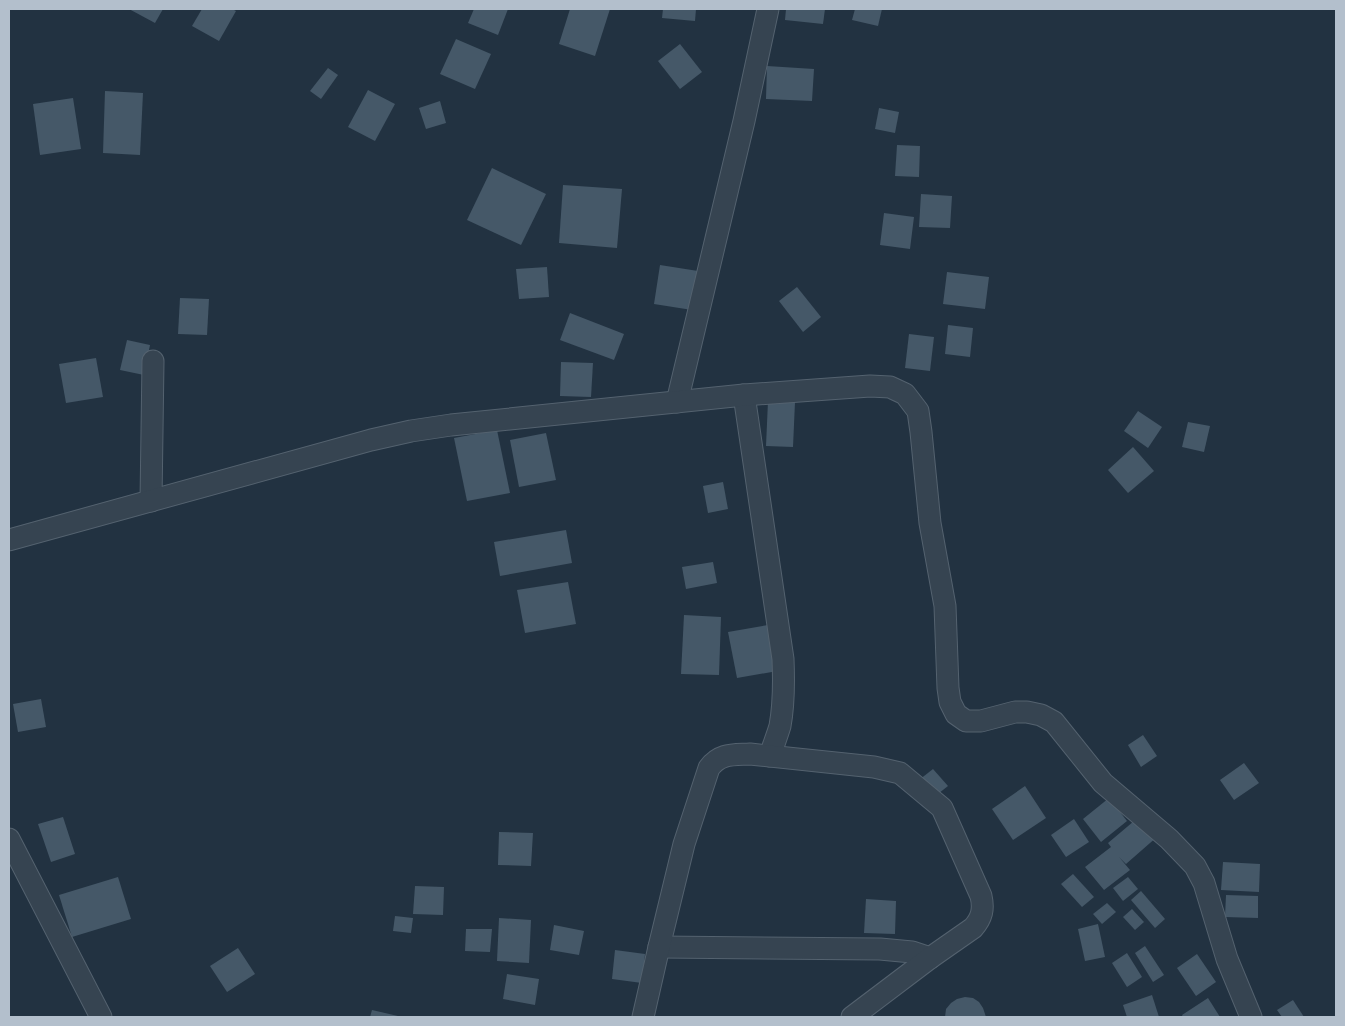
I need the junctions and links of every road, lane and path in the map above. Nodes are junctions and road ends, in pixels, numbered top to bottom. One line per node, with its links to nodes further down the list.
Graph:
1 (768, 9): 4 (street)
2 (153, 361): 5 (street)
3 (744, 395): 4 (street); 7 (street); 14 (street)
4 (677, 402): 5 (street)
5 (151, 501): 6 (street)
6 (9, 540)
7 (770, 756): 9 (street); 10 (street)
8 (9, 839): 12 (street)
9 (659, 947): 10 (street); 13 (street)
10 (930, 958): 11 (street)
11 (857, 1016)
12 (101, 1017)
13 (643, 1017)
14 (1251, 1017)

